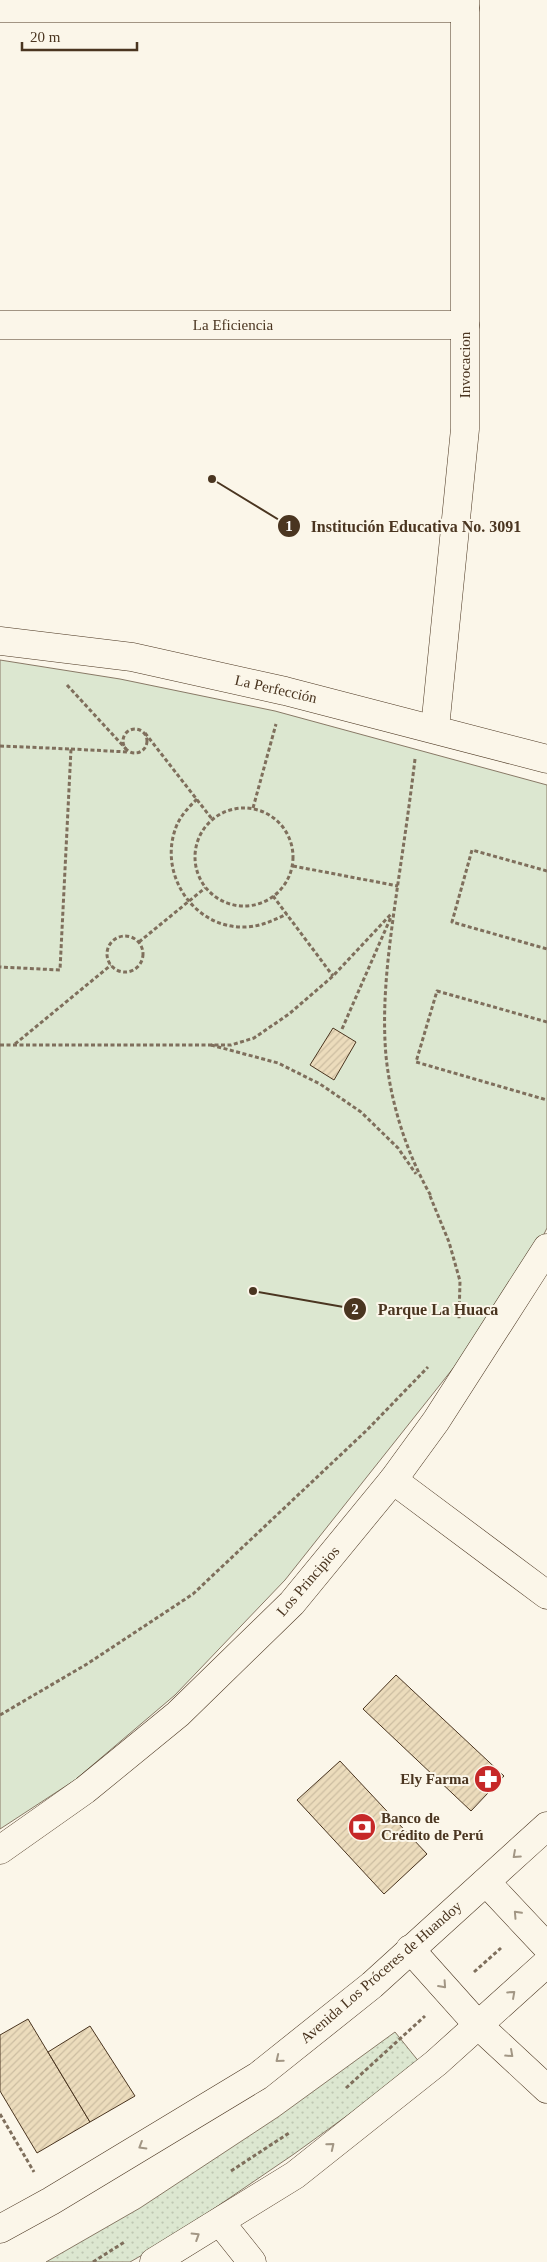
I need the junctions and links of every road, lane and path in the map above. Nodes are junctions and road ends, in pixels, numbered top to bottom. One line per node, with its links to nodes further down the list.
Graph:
1 (465, 4): 2 (street); 4 (street, Invocacion)
2 (0, 8)
3 (0, 325): 4 (street, La Eficiencia)
4 (465, 325): 8 (street, Invocacion)
5 (0, 641): 7 (street, La Perfección)
6 (62, 679): 12 (path)
7 (285, 691): 8 (street, La Perfección); 16 (path)
8 (435, 728): 13 (street, La Perfección)
9 (145, 733): 12 (path); 12 (path); 15 (path)
10 (0, 746): 11 (path)
11 (71, 749): 12 (path); 29 (path)
12 (127, 750)
13 (547, 758)
14 (416, 759): 20 (path)
15 (197, 799): 17 (path); 23 (path)
16 (254, 808): 17 (path); 18 (path)
17 (212, 819): 21 (path)
18 (292, 866): 20 (path); 22 (path)
19 (547, 871): 27 (path)
20 (398, 886): 24 (path)
21 (205, 888): 22 (path); 23 (path)
22 (273, 896): 25 (path)
23 (188, 902): 25 (path); 26 (path)
24 (393, 912): 30 (path); 32 (path); 37 (path)
25 (287, 914): 30 (path)
26 (139, 942): 28 (path); 28 (path)
27 (547, 949)
28 (111, 965): 35 (path)
29 (0, 967)
30 (334, 976): 33 (path)
31 (547, 1022): 36 (path)
32 (342, 1029)
33 (204, 1043): 35 (path); 37 (path)
34 (0, 1045): 35 (path)
35 (14, 1045)
36 (547, 1100)
37 (431, 1196): 39 (path)
38 (547, 1248): 41 (street, Los Principios)
39 (458, 1326)
40 (432, 1362): 43 (path)
41 (393, 1480): 42 (street); 45 (street, Los Principios)
42 (547, 1596)
43 (0, 1715)
44 (547, 1826): 46 (street, Avenida Los Próceres de Huandoy, one-way to 46)
45 (0, 1850)
46 (486, 1882): 47 (street, one-way to 46); 49 (street, Avenida Los Próceres de Huandoy)
47 (527, 1925): 48 (street); 51 (path)
48 (547, 1947)
49 (410, 1949): 51 (street, one-way to 51); 58 (street, Avenida Los Próceres de Huandoy, one-way to 58)
50 (547, 1963): 52 (street, one-way to 50)
51 (450, 1993): 52 (street); 54 (path)
52 (478, 2025): 53 (street, one-way to 53); 59 (street, one-way to 52)
53 (547, 2089)
54 (344, 2090)
55 (0, 2114): 58 (path)
56 (291, 2132): 57 (path)
57 (226, 2174)
58 (51, 2201): 60 (street, Avenida Los Próceres de Huandoy)
59 (220, 2222): 63 (street, one-way to 59); 64 (street)
60 (0, 2229)
61 (129, 2239): 62 (path)
62 (93, 2262)
63 (154, 2262)
64 (252, 2262)

